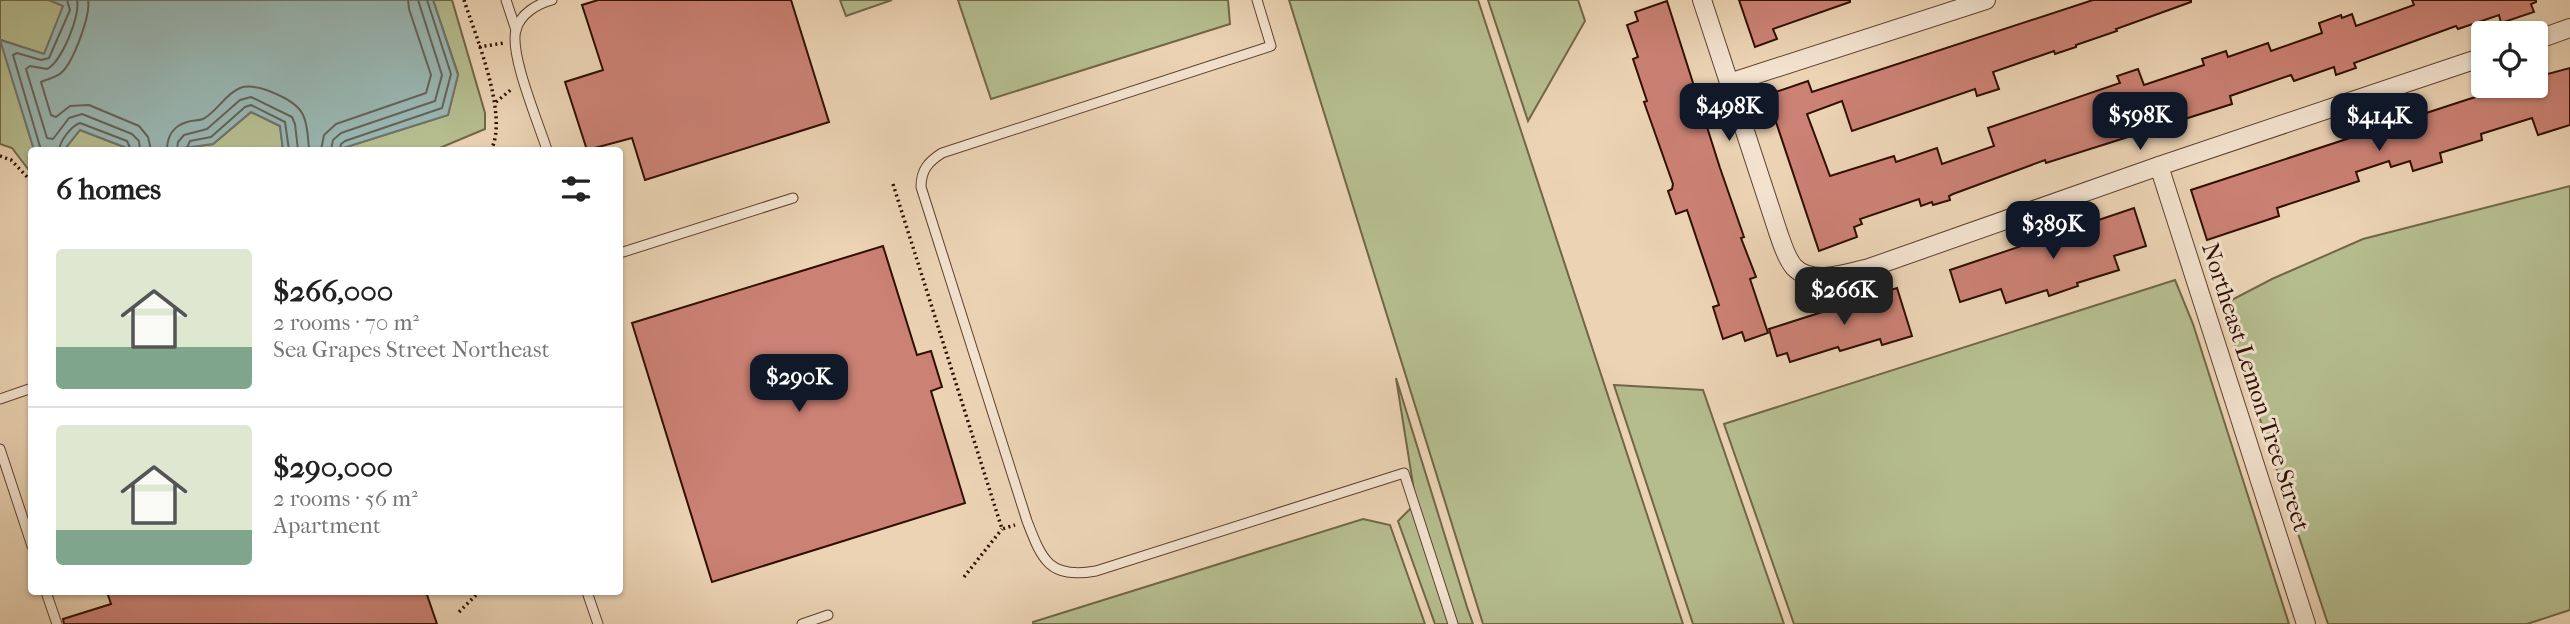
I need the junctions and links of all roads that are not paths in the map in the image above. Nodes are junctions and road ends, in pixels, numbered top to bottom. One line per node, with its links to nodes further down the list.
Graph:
1 (506, 0): 7 (lane)
2 (552, 0): 7 (lane)
3 (1256, 0): 27 (lane)
4 (1702, 0): 10 (street)
5 (1986, 0): 10 (street)
6 (2570, 28): 8 (street)
7 (516, 30): 11 (lane)
8 (2548, 36)
9 (2471, 61): 12 (street)
10 (1730, 83): 12 (street)
11 (546, 147)
12 (2159, 166): 28 (street, Northeast Lemon Tree Street)
13 (793, 198): 14 (lane)
14 (623, 252)
15 (28, 389): 16 (lane)
16 (0, 399)
17 (0, 449): 19 (lane)
18 (28, 506): 19 (lane)
19 (19, 509): 20 (lane)
20 (28, 535)
21 (47, 595): 24 (lane)
22 (588, 595): 25 (lane)
23 (828, 615): 26 (lane)
24 (57, 624)
25 (598, 624)
26 (802, 624)
27 (1453, 624)
28 (2306, 624)

